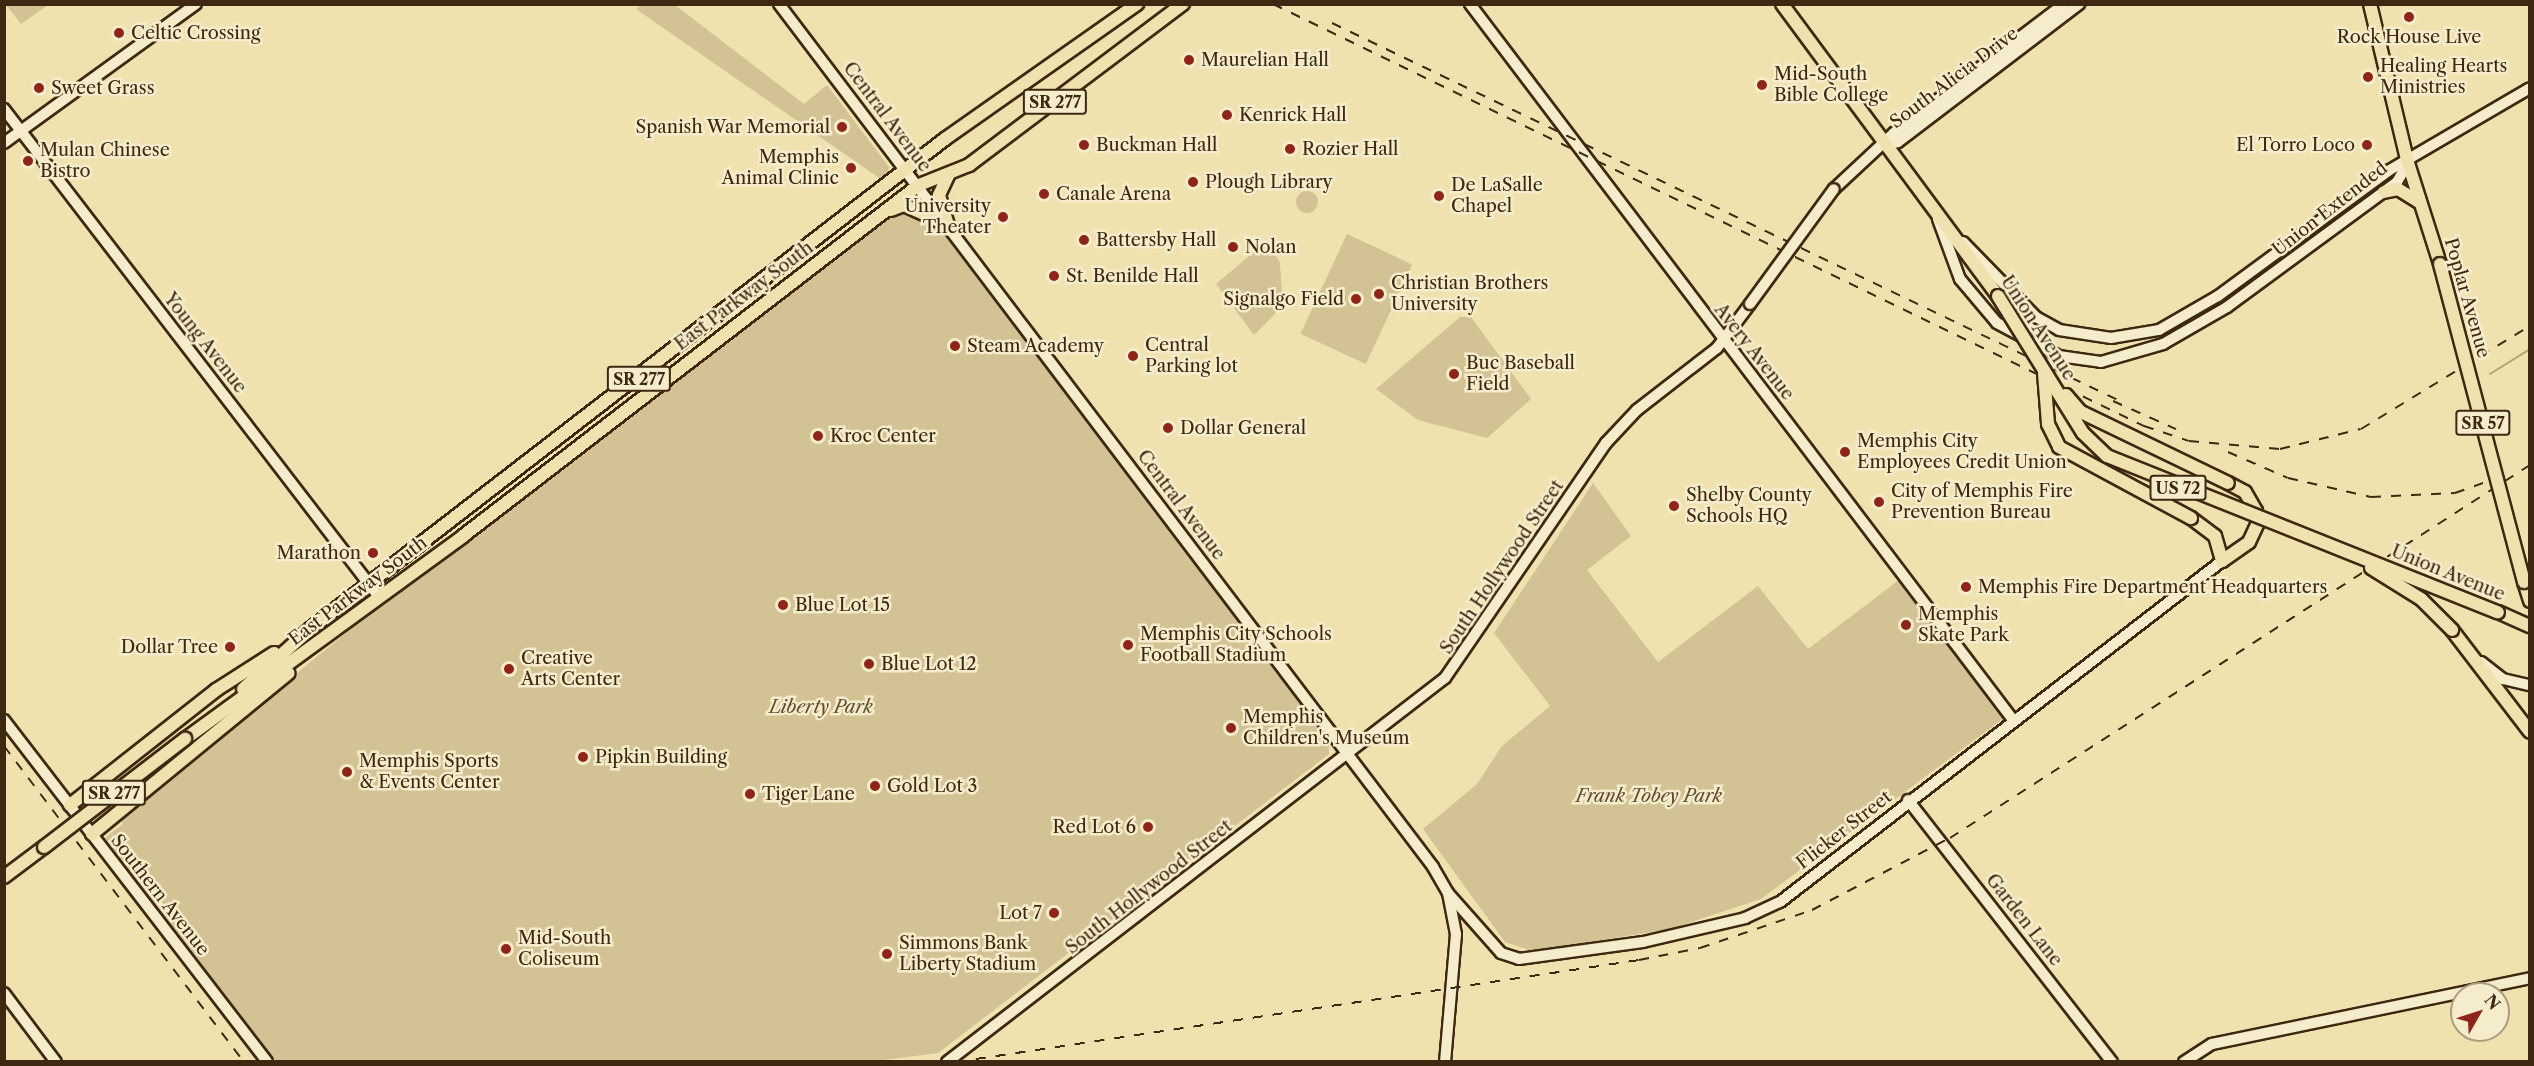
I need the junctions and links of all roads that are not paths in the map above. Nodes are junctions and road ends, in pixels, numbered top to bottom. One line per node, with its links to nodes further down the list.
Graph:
1 (196, 4): 12 (street)
2 (779, 4): 16 (street, Central Avenue)
3 (1137, 4): 16 (main road, East Parkway South / SR 277)
4 (1183, 4): 17 (main road, East Parkway South / SR 277)
5 (1470, 4): 29 (street, Avery Avenue)
6 (1782, 4): 14 (main road, Union Avenue / US 72)
7 (2064, 4): 14 (street, South Alicia Drive)
8 (2079, 4): 14 (street, South Alicia Drive)
9 (2370, 4): 15 (main road, Poplar Avenue)
10 (2529, 88): 15 (street)
11 (4, 109): 12 (street, Young Avenue)
12 (22, 130): 13 (street); 35 (street, Young Avenue)
13 (4, 143)
14 (1885, 145): 22 (main road, Union Avenue / US 72); 29 (street, South Hollywood Street, bridge)
15 (2408, 163): 19 (street, Union Extended); 20 (main road, Poplar Avenue); 24 (street, Union Extended)
16 (906, 168): 18 (street, Central Avenue); 35 (main road, East Parkway South / SR 277)
17 (950, 172): 18 (main road, East Parkway South / SR 277); 23 (main road)
18 (919, 185): 21 (main road, East Parkway South / SR 277); 23 (street, Central Avenue)
19 (2384, 192): 20 (main road); 25 (street, Union Extended)
20 (2421, 204): 34 (main road, Poplar Avenue / SR 57, bridge)
21 (884, 212): 23 (main road); 36 (main road, East Parkway South / SR 277)
22 (1937, 216): 28 (street, Union Extended); 30 (street, Union Extended); 31 (main road, Union Avenue / US 72, bridge)
23 (948, 225): 47 (street, Central Avenue)
24 (2308, 229): 25 (street); 26 (street, Union Extended)
25 (2317, 241): 27 (street, Union Extended)
26 (2235, 283): 27 (street); 28 (street, Union Extended)
27 (2244, 295): 30 (street, Union Extended)
28 (2127, 337): 30 (street)
29 (1725, 340): 44 (street, Avery Avenue); 47 (street, South Hollywood Street)
30 (2131, 354)
31 (2044, 369): 32 (main road, Union Avenue / US 72, bridge); 33 (main road, bridge); 33 (main road, bridge)
32 (2352, 557): 38 (main road, Union Avenue / US 72, bridge); 41 (main road, Union Avenue / US 72, bridge)
33 (2222, 561): 44 (street, Flicker Street)
34 (2527, 583): 37 (main road, Poplar Avenue / SR 57)
35 (369, 585): 36 (street, Young Avenue); 39 (main road, East Parkway South / SR 277)
36 (380, 597): 40 (main road, East Parkway South / SR 277)
37 (2529, 601)
38 (2529, 626)
39 (310, 629): 46 (main road, East Parkway South / SR 277); 49 (main road)
40 (331, 635): 46 (main road, East Parkway South / SR 277); 50 (main road)
41 (2471, 654): 42 (street); 45 (main road, US 72)
42 (2529, 685)
43 (4, 720): 49 (street, Southern Avenue)
44 (2013, 720): 48 (street, Flicker Street)
45 (2529, 732)
46 (187, 737): 51 (main road, East Parkway South / SR 277, bridge)
47 (1348, 751): 52 (street, Central Avenue); 57 (street, South Hollywood Street)
48 (1908, 800): 52 (street, Flicker Street); 59 (street, Garden Lane)
49 (70, 805): 50 (street, Southern Avenue)
50 (92, 834): 56 (street, Southern Avenue)
51 (6, 875)
52 (1448, 893): 58 (street, Central Avenue)
53 (2529, 978): 60 (street)
54 (4, 993): 55 (street)
55 (56, 1061)
56 (267, 1062)
57 (947, 1062)
58 (1445, 1062)
59 (2112, 1062)
60 (2184, 1062)

